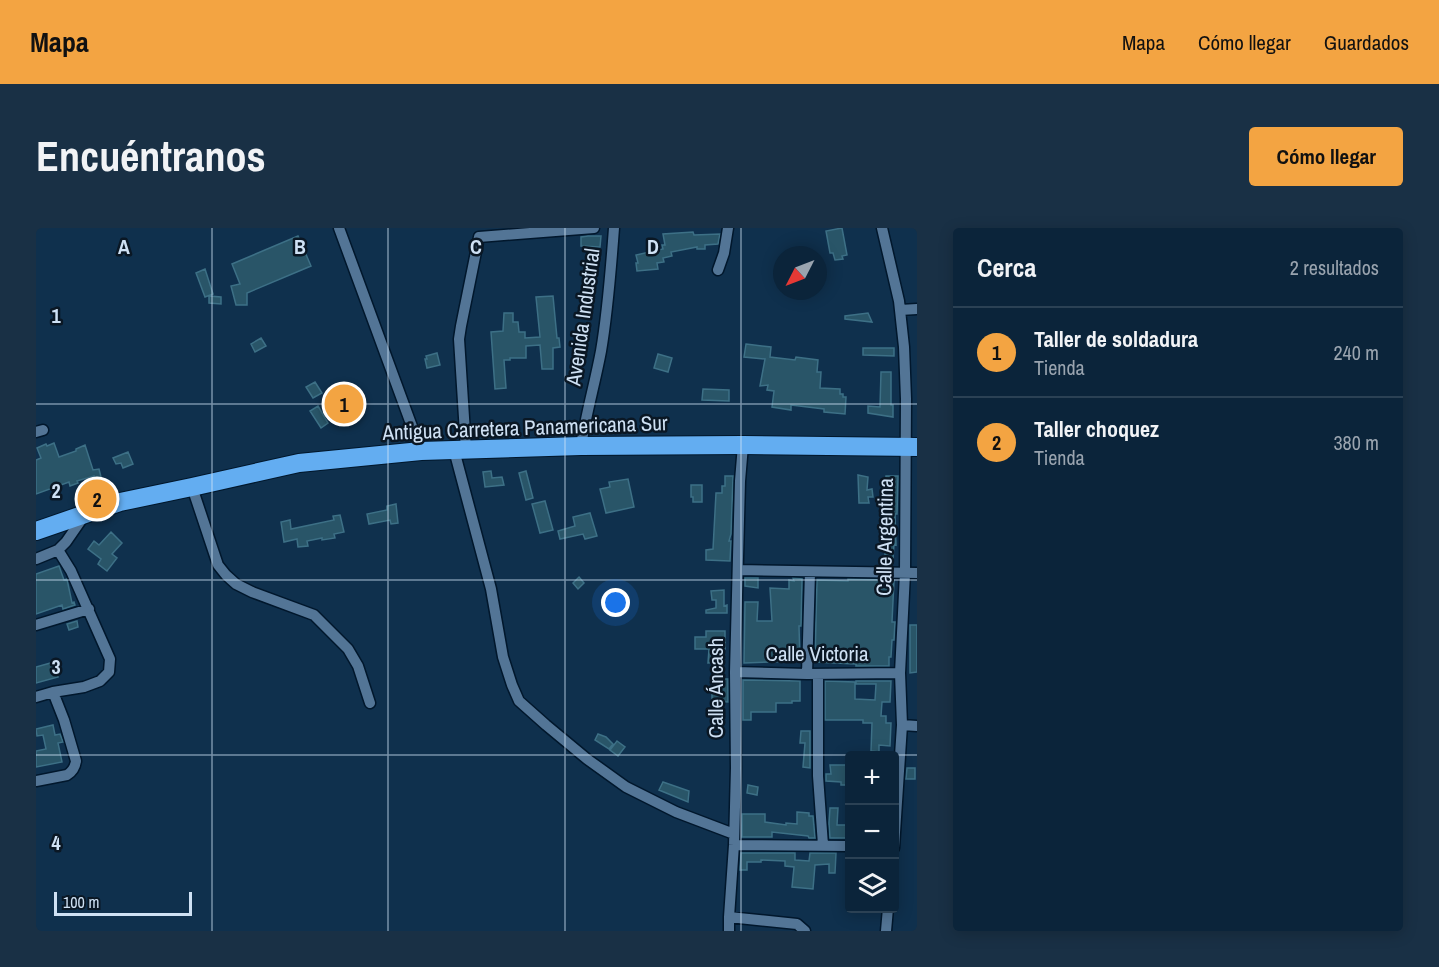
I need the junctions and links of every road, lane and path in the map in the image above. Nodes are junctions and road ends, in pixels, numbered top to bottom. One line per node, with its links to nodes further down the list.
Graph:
1 (339, 228): 13 (street)
2 (594, 228): 12 (street)
3 (614, 228): 10 (street, Avenida Industrial)
4 (728, 228): 6 (street)
5 (882, 228): 8 (street, Calle Argentina)
6 (718, 270)
7 (917, 309): 8 (street)
8 (900, 310): 11 (street, Calle Argentina)
9 (743, 445): 10 (highway, Antigua Carretera Panamericana Sur); 11 (highway, Antigua Carretera Panamericana Sur); 20 (street, Calle Áncash)
10 (581, 446): 12 (highway, Antigua Carretera Panamericana Sur)
11 (912, 447): 14 (street, Calle Argentina)
12 (460, 449): 13 (highway, Antigua Carretera Panamericana Sur); 36 (street)
13 (421, 451): 15 (highway, Antigua Carretera Panamericana Sur)
14 (912, 470): 22 (street, Calle Argentina)
15 (192, 487): 16 (highway, Antigua Carretera Panamericana Sur); 31 (street)
16 (86, 513): 17 (highway, Antigua Carretera Panamericana Sur); 18 (street)
17 (36, 531)
18 (58, 550): 19 (street); 24 (street)
19 (36, 559)
20 (738, 570): 21 (street); 26 (street, Calle Áncash)
21 (810, 572): 22 (street); 28 (street)
22 (905, 573): 23 (street); 27 (street, Calle Argentina)
23 (917, 573)
24 (88, 609): 25 (street); 29 (street)
25 (36, 625)
26 (735, 672): 28 (street, Calle Victoria); 36 (street, Calle Áncash)
27 (900, 673): 28 (street, Calle Victoria); 32 (street, Calle Argentina)
28 (813, 674): 37 (street)
29 (54, 692): 30 (street); 34 (street)
30 (36, 697)
31 (370, 703)
32 (902, 725): 33 (street); 35 (street, Calle Argentina)
33 (917, 726)
34 (36, 781)
35 (897, 805)
36 (734, 834): 38 (street, Calle Áncash)
37 (823, 845): 38 (street); 39 (street)
38 (734, 846): 41 (street, Calle Áncash)
39 (845, 846)
40 (888, 913): 44 (street)
41 (729, 917): 42 (street, Calle Áncash); 43 (street)
42 (729, 931)
43 (805, 931)
44 (886, 931)

